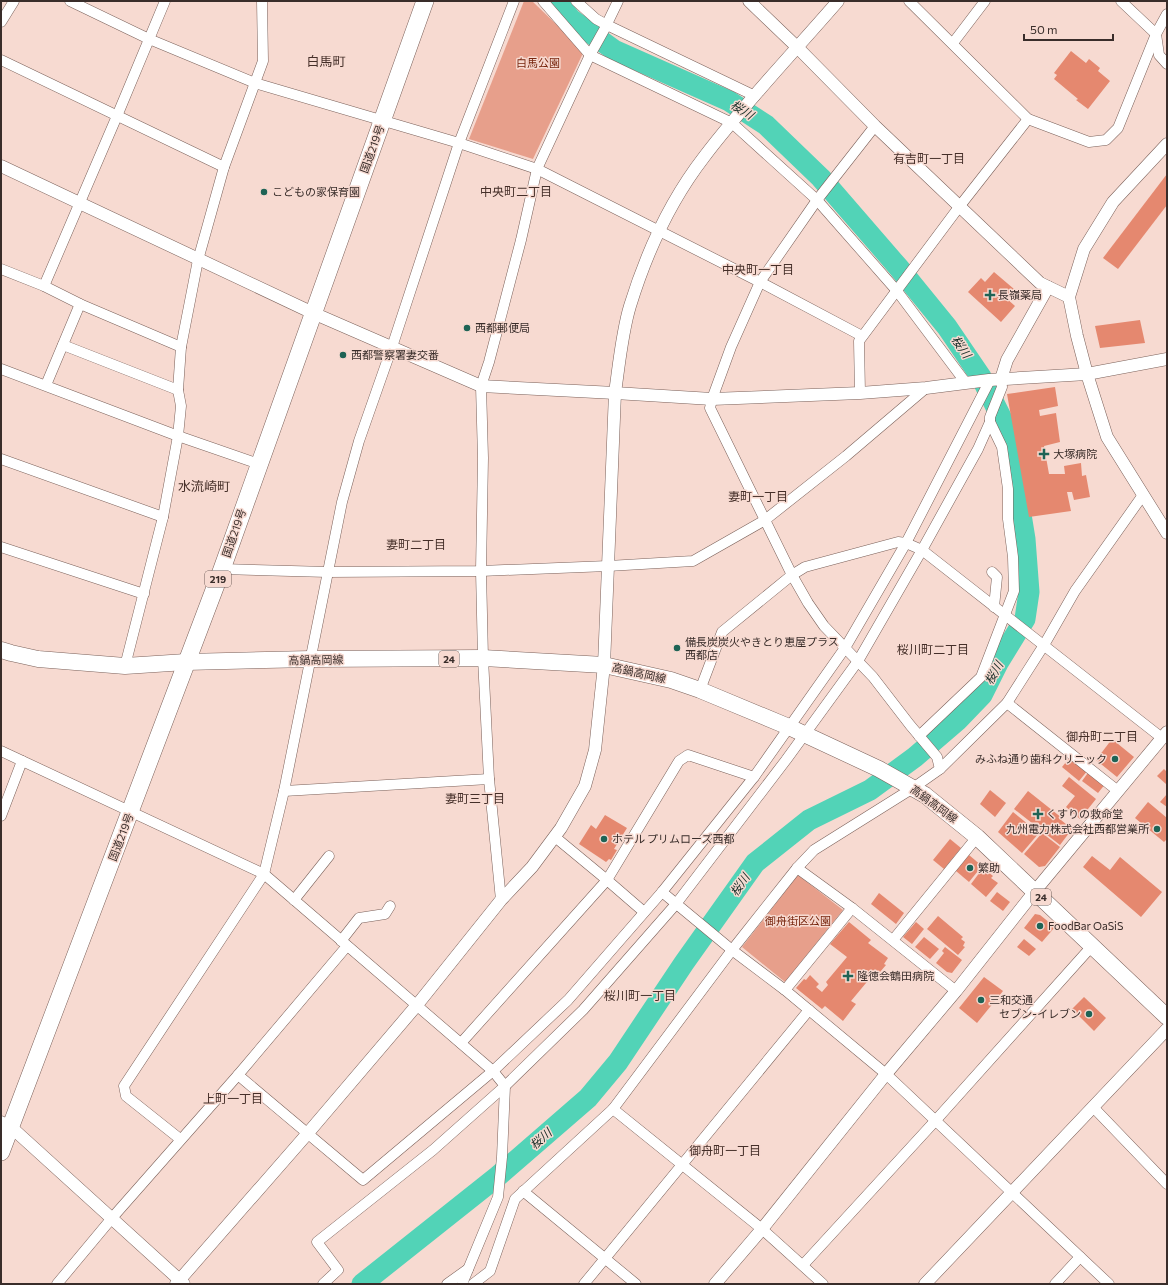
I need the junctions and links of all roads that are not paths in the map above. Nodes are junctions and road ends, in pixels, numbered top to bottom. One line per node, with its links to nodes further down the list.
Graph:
1 (14, 1): 16 (street)
2 (70, 1): 19 (street)
3 (165, 1): 19 (street)
4 (262, 1): 25 (street)
5 (425, 1): 29 (highway, 国道219号 / 219)
6 (514, 1): 32 (street)
7 (544, 1): 22 (street)
8 (576, 1): 17 (street)
9 (618, 1): 17 (street)
10 (749, 1): 21 (street)
11 (838, 1): 21 (street)
12 (909, 1): 20 (street)
13 (985, 1): 20 (street)
14 (1121, 1): 18 (street)
15 (1167, 14): 18 (street)
16 (1, 22)
17 (606, 27): 22 (street); 26 (street)
18 (1156, 34): 24 (street); 28 (street)
19 (149, 39): 25 (street); 27 (street)
20 (953, 43): 28 (street)
21 (798, 48): 26 (street); 31 (street)
22 (592, 52): 30 (street); 36 (street)
23 (1, 60): 27 (street)
24 (1167, 64)
25 (255, 83): 29 (street); 35 (street)
26 (753, 98): 30 (street)
27 (117, 116): 35 (street); 38 (street)
28 (1028, 119): 39 (street)
29 (382, 120): 32 (street); 49 (highway, 国道219号 / 219)
30 (734, 121): 37 (street); 40 (street)
31 (874, 126): 37 (street); 39 (street)
32 (459, 143): 36 (street); 53 (street)
33 (1166, 148): 47 (street)
34 (1, 166): 38 (street)
35 (224, 168): 41 (street)
36 (537, 169): 40 (street); 60 (street)
37 (819, 199): 43 (street); 46 (street)
38 (79, 204): 41 (street); 44 (street)
39 (960, 207): 45 (street); 46 (street)
40 (659, 231): 43 (street); 63 (street)
41 (198, 260): 49 (street); 52 (street)
42 (1, 269): 44 (street)
43 (760, 282): 50 (street); 65 (street)
44 (44, 286): 48 (street)
45 (1048, 287): 47 (street); 57 (street)
46 (898, 289): 50 (street); 58 (street)
47 (1069, 297): 56 (street)
48 (80, 304): 51 (street); 52 (street)
49 (313, 313): 53 (street); 69 (highway, 国道219号 / 219)
50 (862, 336): 64 (street)
51 (63, 345): 59 (street); 62 (street)
52 (181, 347): 62 (street)
53 (392, 348): 60 (street); 80 (street)
54 (1167, 359): 56 (street)
55 (1, 369): 59 (street)
56 (1087, 374): 57 (street); 70 (street)
57 (995, 382): 58 (street); 66 (street); 74 (street)
58 (968, 383): 61 (street)
59 (46, 386): 67 (street)
60 (481, 386): 63 (street); 79 (street)
61 (926, 388): 64 (street); 72 (street)
62 (178, 390): 67 (street)
63 (614, 393): 65 (street); 77 (street)
64 (860, 393): 65 (street)
65 (712, 399): 72 (street)
66 (990, 420): 76 (street); 85 (street)
67 (178, 436): 69 (street); 71 (street)
68 (1, 459): 71 (street)
69 (259, 464): 78 (highway, 国道219号 / 219)
70 (1143, 495): 73 (street); 86 (street)
71 (163, 517): 83 (street)
72 (765, 520): 77 (street); 82 (street)
73 (1167, 534)
74 (906, 543): 76 (street); 82 (street); 87 (street)
75 (1, 547): 83 (street)
76 (922, 550): 84 (street); 91 (street)
77 (608, 566): 79 (street); 93 (street)
78 (222, 569): 80 (street); 92 (highway, 国道219号 / 219)
79 (482, 571): 80 (street); 89 (street)
80 (328, 572): 90 (street)
81 (992, 572): 84 (street)
82 (792, 575): 87 (street); 95 (street)
83 (144, 594): 94 (street)
84 (994, 607): 85 (street)
85 (1007, 617): 86 (street); 100 (street)
86 (1041, 643): 96 (street); 99 (street)
87 (845, 648): 91 (street); 97 (street)
88 (1, 650): 94 (main road, 高鍋高岡線 / 24)
89 (483, 658): 90 (main road, 高鍋高岡線 / 24); 93 (main road, 高鍋高岡線 / 24); 105 (street)
90 (311, 659): 92 (main road, 高鍋高岡線 / 24); 107 (street)
91 (858, 661): 98 (street); 100 (street)
92 (186, 662): 94 (main road, 高鍋高岡線 / 24); 109 (highway, 国道219号 / 219)
93 (604, 665): 95 (main road, 高鍋高岡線 / 24); 111 (street)
94 (125, 666)
95 (700, 690): 97 (main road, 高鍋高岡線 / 24)
96 (1007, 703): 103 (street); 108 (street)
97 (789, 727): 98 (main road, 高鍋高岡線 / 24); 104 (street)
98 (805, 735): 106 (main road, 高鍋高岡線 / 24); 121 (street)
99 (1164, 735): 108 (street)
100 (921, 738): 103 (street)
101 (1, 752): 102 (street)
102 (22, 761): 109 (street); 110 (street)
103 (940, 768): 106 (street)
104 (754, 777): 116 (street); 118 (street)
105 (489, 778): 107 (street); 120 (street)
106 (911, 787): 112 (main road, 高鍋高岡線 / 24); 114 (street)
107 (284, 791): 115 (street)
108 (1118, 791): 117 (street)
109 (130, 811): 115 (street); 143 (highway, 国道219号 / 219)
110 (1, 816)
111 (555, 837): 116 (street); 120 (street)
112 (977, 837): 117 (main road, 高鍋高岡線 / 24); 125 (street)
113 (329, 856): 119 (street)
114 (797, 868): 123 (street); 128 (street)
115 (264, 874): 119 (street); 145 (street)
116 (607, 880): 124 (street); 135 (street)
117 (1035, 891): 127 (main road, 高鍋高岡線 / 24); 130 (street)
118 (662, 892): 121 (street); 124 (street)
119 (294, 900): 126 (street)
120 (501, 900): 131 (street)
121 (676, 904): 128 (street); 139 (street)
122 (390, 906): 126 (street)
123 (852, 908): 125 (street); 129 (street)
124 (644, 912): 136 (street)
125 (893, 940): 130 (street)
126 (344, 943): 131 (street); 138 (street)
127 (1092, 946): 133 (main road, 高鍋高岡線 / 24); 142 (street)
128 (732, 950): 129 (street); 141 (street)
129 (785, 990): 132 (street)
130 (956, 991): 137 (street)
131 (417, 1005): 135 (street); 144 (street)
132 (809, 1010): 137 (street); 147 (street)
133 (1167, 1017)
134 (1167, 1029): 140 (street)
135 (461, 1043): 136 (street)
136 (493, 1071): 139 (street); 144 (street)
137 (886, 1074): 142 (street); 152 (street)
138 (238, 1075): 144 (street); 145 (street)
139 (505, 1086): 156 (street); 159 (street)
140 (1093, 1107): 148 (street); 150 (street)
141 (613, 1109): 147 (street); 149 (street)
142 (936, 1120): 150 (street); 155 (street)
143 (6, 1124): 146 (highway, 国道219号 / 219); 151 (street)
144 (308, 1133): 157 (street)
145 (180, 1139): 151 (street)
146 (1, 1152)
147 (682, 1165): 152 (street); 154 (street)
148 (1167, 1184)
149 (524, 1191): 154 (street); 162 (street)
150 (1013, 1193): 153 (street); 167 (street)
151 (112, 1218): 157 (street); 158 (street)
152 (762, 1229): 155 (street); 165 (street)
153 (1080, 1257): 168 (street); 169 (street)
154 (605, 1258): 163 (street); 164 (street)
155 (803, 1265): 166 (street)
156 (468, 1269): 160 (street); 161 (street)
157 (180, 1283)
158 (57, 1284)
159 (323, 1284)
160 (447, 1284)
161 (462, 1284)
162 (473, 1284)
163 (584, 1284)
164 (636, 1284)
165 (715, 1284)
166 (824, 1284)
167 (926, 1284)
168 (1055, 1284)
169 (1109, 1284)

